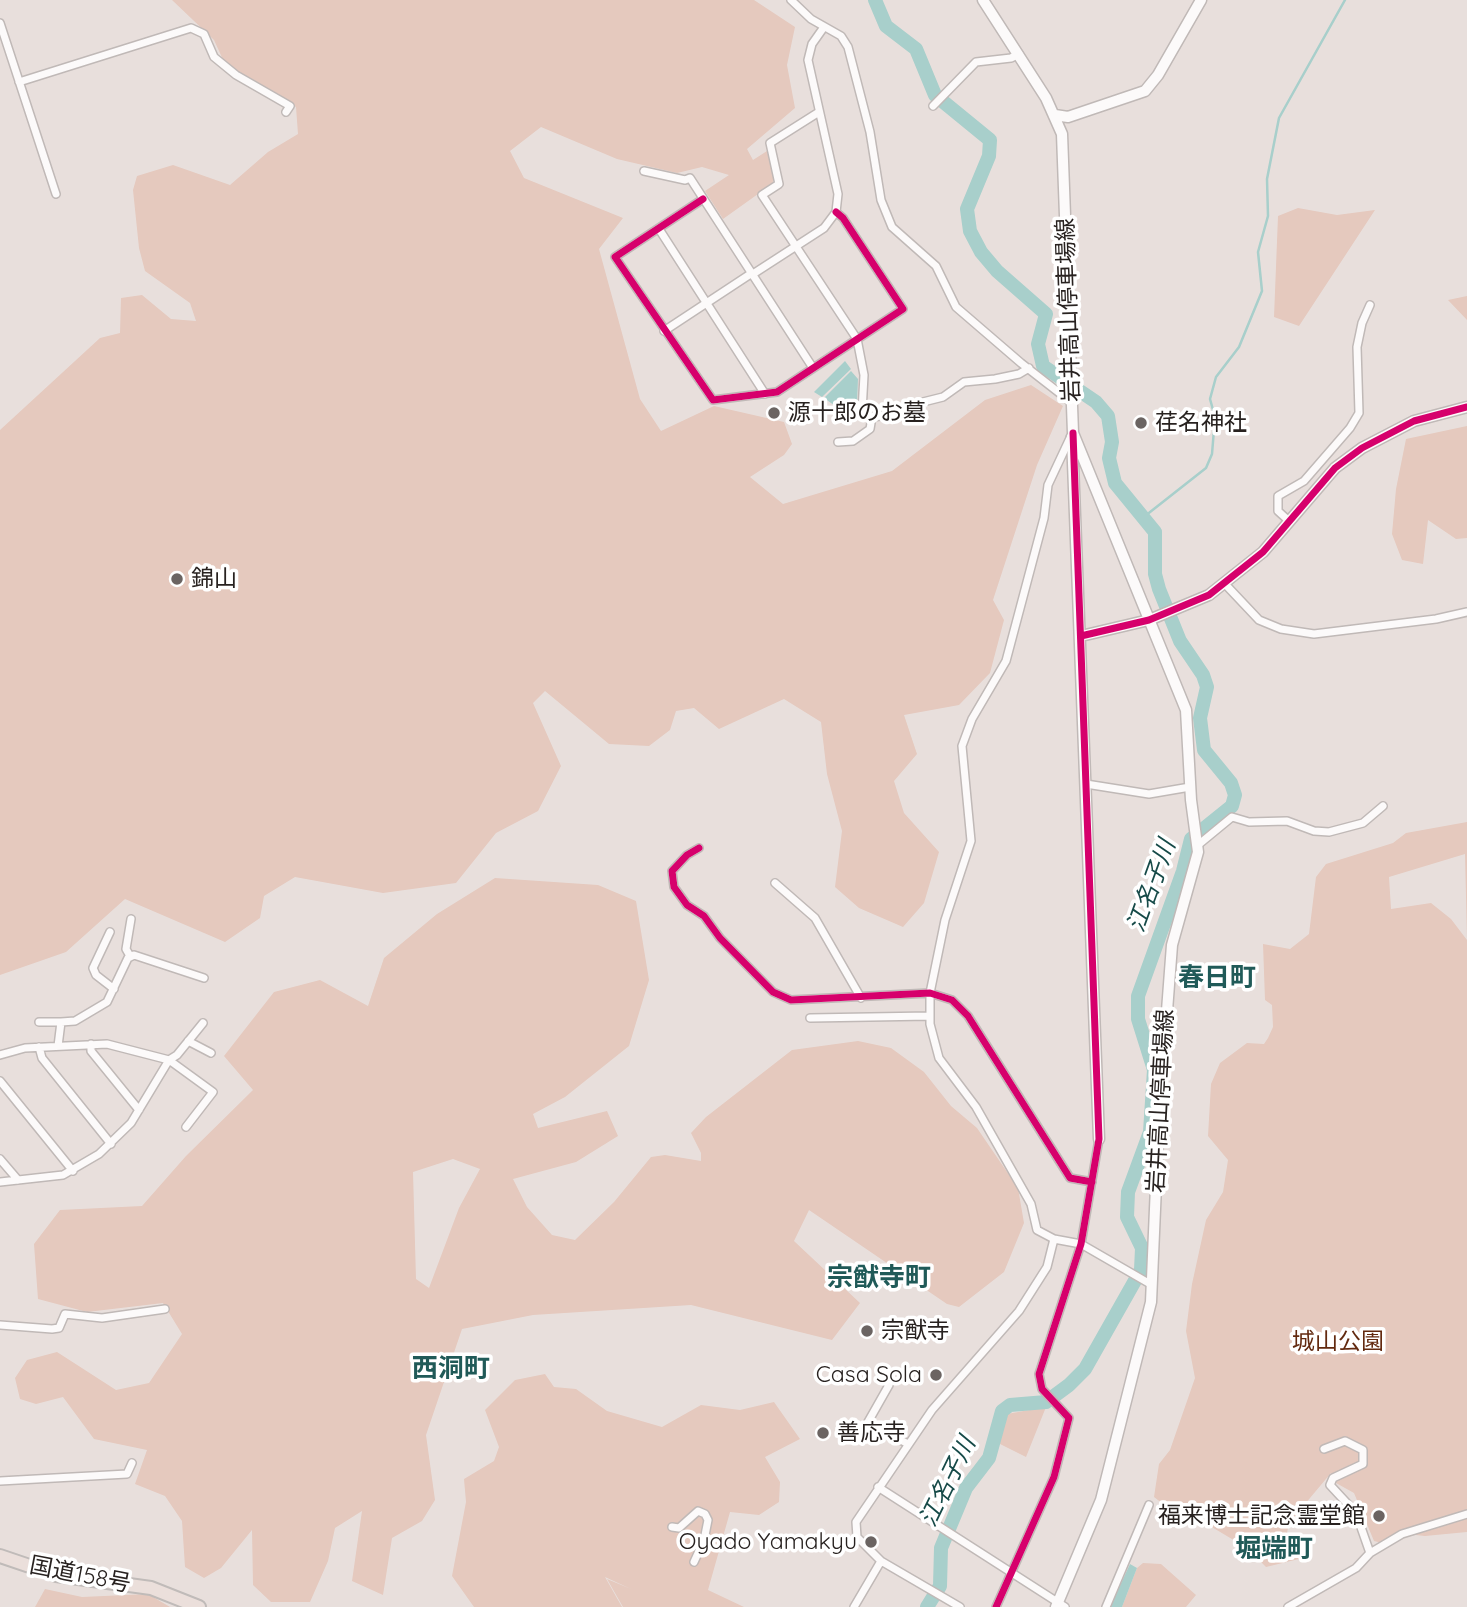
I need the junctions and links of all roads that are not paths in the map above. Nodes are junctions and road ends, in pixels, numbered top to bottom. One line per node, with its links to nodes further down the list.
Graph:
1 (791, 0): 5 (street)
2 (983, 0): 6 (main road, 岩井高山停車場線)
3 (1201, 0): 11 (main road)
4 (0, 23): 7 (street)
5 (824, 27): 10 (street); 24 (street)
6 (1019, 54): 8 (street); 11 (main road, 岩井高山停車場線)
7 (19, 82): 9 (street); 13 (street)
8 (933, 105)
9 (286, 112)
10 (819, 112): 15 (street); 17 (street)
11 (1055, 115): 26 (main road, 岩井高山停車場線)
12 (644, 171): 14 (street)
13 (56, 194)
14 (703, 199): 16 (street); 18 (street)
15 (836, 212): 17 (street); 22 (street)
16 (659, 229): 19 (street); 21 (street)
17 (796, 246): 18 (street); 22 (street)
18 (752, 274): 19 (street); 23 (street)
19 (708, 303): 21 (street); 25 (street)
20 (1370, 305): 31 (street)
21 (664, 331): 25 (street)
22 (857, 339): 23 (street); 28 (street)
23 (813, 368): 25 (street)
24 (1029, 368): 26 (street); 28 (street)
25 (765, 394)
26 (1072, 398): 29 (main road, 岩井高山停車場線)
27 (1467, 407): 31 (main road)
28 (872, 417): 30 (street)
29 (1073, 433): 34 (main road, 岩井高山停車場線); 35 (main road); 47 (street)
30 (838, 442)
31 (1289, 521): 32 (main road)
32 (1225, 584): 33 (street); 34 (main road)
33 (1467, 612)
34 (1149, 620): 35 (main road); 37 (main road, 岩井高山停車場線)
35 (1081, 636): 36 (main road)
36 (1086, 784): 37 (street); 64 (main road)
37 (1190, 787): 39 (main road, 岩井高山停車場線)
38 (1382, 806): 39 (street)
39 (1197, 844): 73 (main road, 岩井高山停車場線)
40 (699, 848): 48 (street)
41 (775, 883): 48 (street)
42 (131, 919): 44 (street)
43 (110, 932): 46 (street)
44 (130, 956): 45 (street); 46 (street)
45 (204, 978)
46 (114, 989): 52 (street)
47 (930, 993): 48 (street); 49 (street); 70 (street)
48 (861, 998)
49 (930, 1016): 50 (street); 71 (street)
50 (810, 1018)
51 (39, 1022): 52 (street)
52 (61, 1022): 56 (street)
53 (203, 1023): 54 (street)
54 (188, 1041): 58 (street); 60 (street)
55 (91, 1044): 56 (street); 60 (street); 62 (street)
56 (58, 1046): 57 (street)
57 (38, 1047): 59 (street); 65 (street)
58 (211, 1054)
59 (0, 1055)
60 (169, 1060): 62 (street); 63 (street)
61 (0, 1081): 67 (street)
62 (139, 1110): 65 (street)
63 (186, 1127)
64 (1099, 1139): 70 (street)
65 (111, 1144): 67 (street)
66 (0, 1159): 68 (street)
67 (73, 1171): 68 (street)
68 (18, 1180): 69 (street)
69 (0, 1182)
70 (1092, 1182): 72 (street)
71 (1054, 1239): 72 (street); 77 (street)
72 (1081, 1244): 73 (street); 89 (street)
73 (1152, 1285): 90 (main road, 岩井高山停車場線)
74 (165, 1309): 75 (street)
75 (0, 1325)
76 (889, 1385): 77 (street)
77 (908, 1444): 81 (street)
78 (1324, 1448): 85 (street)
79 (132, 1463): 80 (street)
80 (0, 1481)
81 (878, 1488): 87 (street); 89 (street)
82 (1149, 1505): 96 (street)
83 (1467, 1514): 85 (street)
84 (672, 1527): 88 (street)
85 (1370, 1553): 91 (street)
86 (0, 1556): 92 (highway, 国道158号)
87 (881, 1561): 93 (street); 94 (street)
88 (694, 1562)
89 (1011, 1574): 90 (street); 95 (street)
90 (1060, 1606)
91 (1291, 1606)
92 (199, 1607)
93 (854, 1607)
94 (960, 1607)
95 (996, 1607)
96 (1106, 1607)

